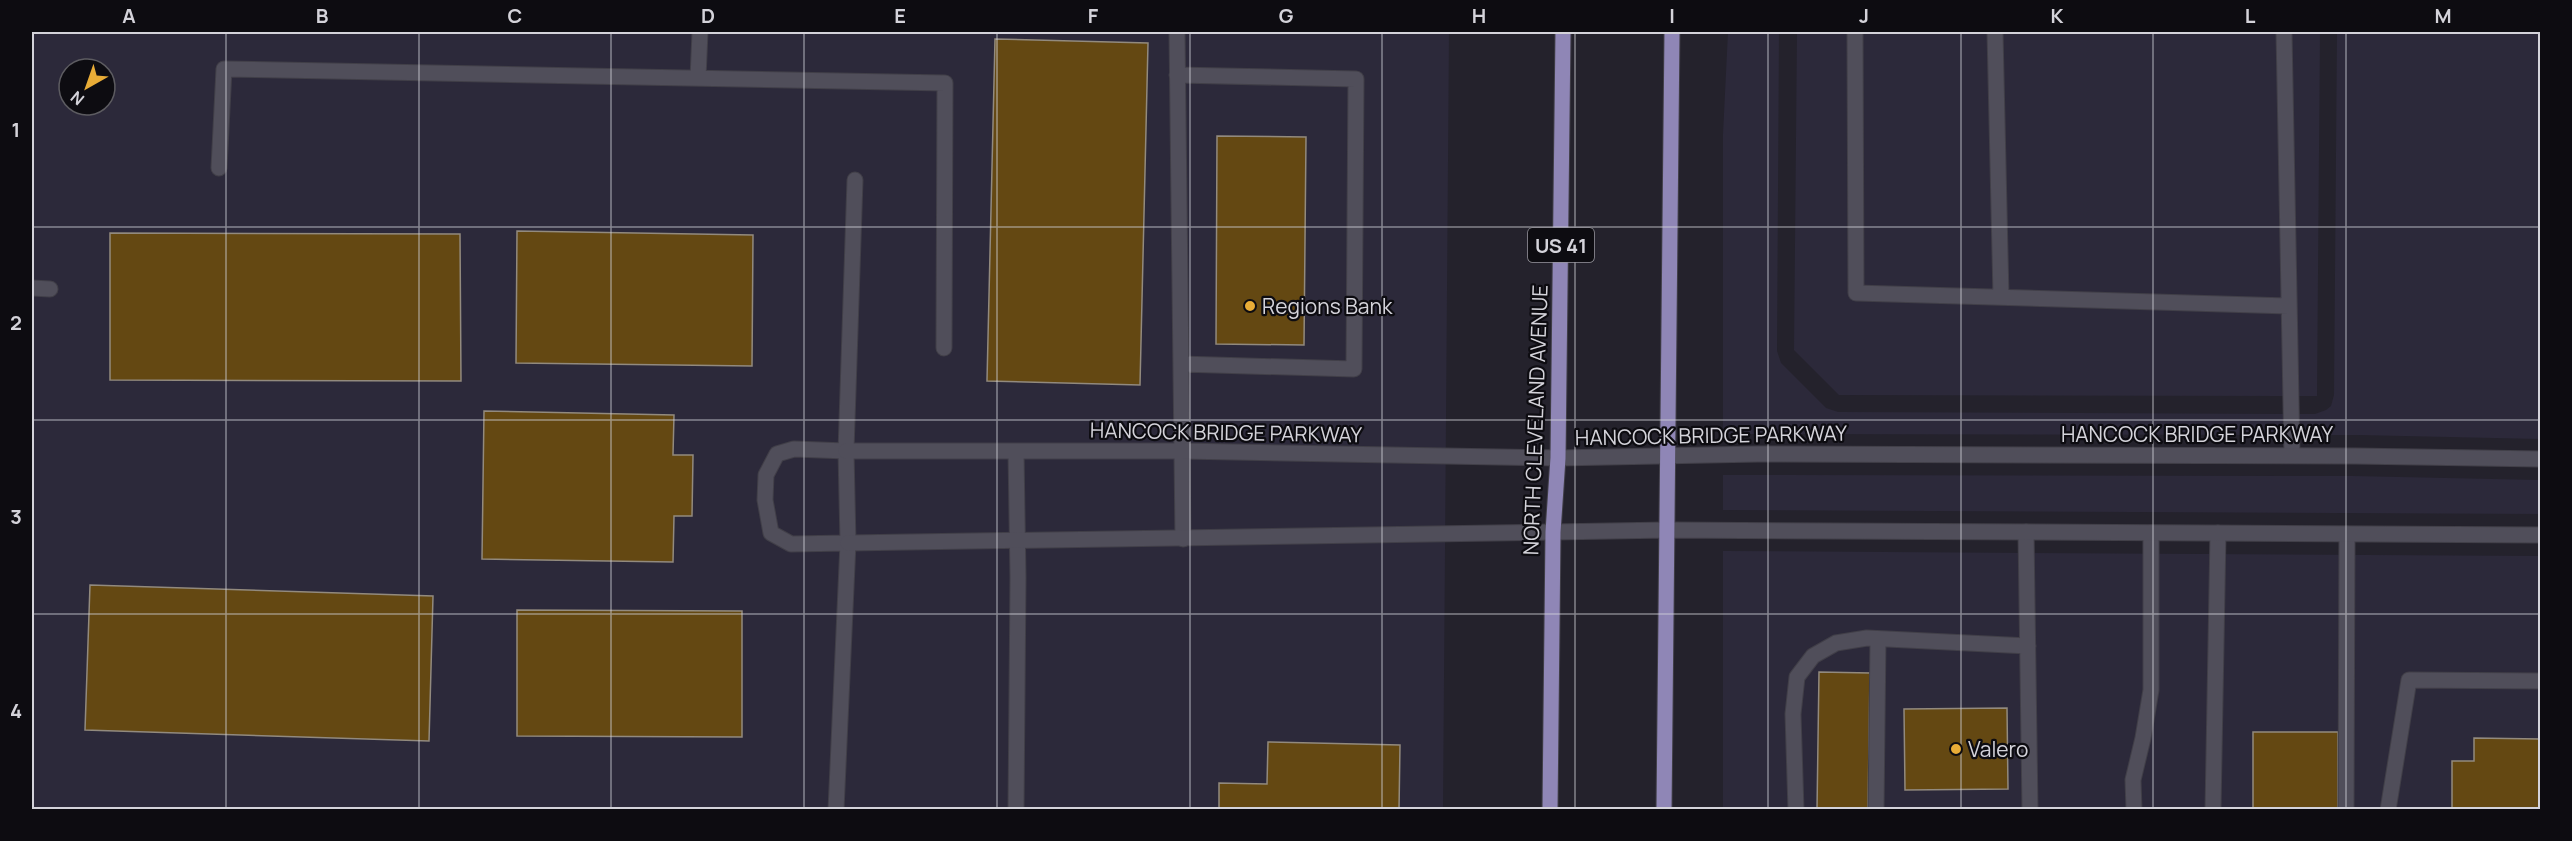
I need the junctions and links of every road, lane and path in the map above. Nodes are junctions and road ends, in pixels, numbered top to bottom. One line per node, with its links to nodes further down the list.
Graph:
1 (700, 32): 9 (main road)
2 (1177, 32): 8 (main road)
3 (1563, 32): 23 (main road, NORTH CLEVELAND AVENUE / US 41)
4 (1672, 32): 21 (main road)
5 (1856, 32): 14 (main road)
6 (1995, 32): 14 (main road)
7 (2284, 32): 15 (main road)
8 (1178, 75): 17 (main road); 17 (main road)
9 (698, 78): 10 (main road); 16 (main road)
10 (219, 168)
11 (855, 180): 18 (main road)
12 (32, 288): 13 (main road)
13 (50, 288)
14 (2001, 297): 15 (main road)
15 (2289, 306): 22 (main road)
16 (944, 348)
17 (1181, 364): 20 (main road)
18 (846, 451): 19 (main road, HANCOCK BRIDGE PARKWAY); 34 (main road); 34 (main road)
19 (1016, 452): 20 (main road, HANCOCK BRIDGE PARKWAY); 33 (main road)
20 (1182, 452): 23 (main road, HANCOCK BRIDGE PARKWAY); 32 (main road)
21 (1667, 454): 22 (main road, HANCOCK BRIDGE PARKWAY); 23 (main road, HANCOCK BRIDGE PARKWAY); 25 (main road)
22 (2292, 455): 24 (main road, HANCOCK BRIDGE PARKWAY)
23 (1558, 458): 26 (main road, NORTH CLEVELAND AVENUE / US 41)
24 (2541, 459)
25 (1667, 530): 26 (main road); 27 (main road); 41 (main road)
26 (1553, 532): 32 (main road); 40 (main road, NORTH CLEVELAND AVENUE / US 41)
27 (2026, 532): 28 (main road); 36 (main road)
28 (2151, 533): 29 (main road); 45 (main road)
29 (2218, 533): 30 (main road); 46 (main road)
30 (2347, 534): 31 (main road); 47 (main road)
31 (2541, 535)
32 (1182, 539): 33 (main road)
33 (1017, 540): 34 (main road); 39 (main road)
34 (848, 543): 38 (main road)
35 (1878, 639): 36 (main road); 42 (main road); 43 (main road)
36 (2028, 646): 44 (main road)
37 (2541, 681): 48 (main road)
38 (836, 810)
39 (1016, 810)
40 (1550, 810)
41 (1664, 810)
42 (1796, 810)
43 (1876, 810)
44 (2030, 810)
45 (2134, 810)
46 (2213, 810)
47 (2346, 810)
48 (2388, 810)

